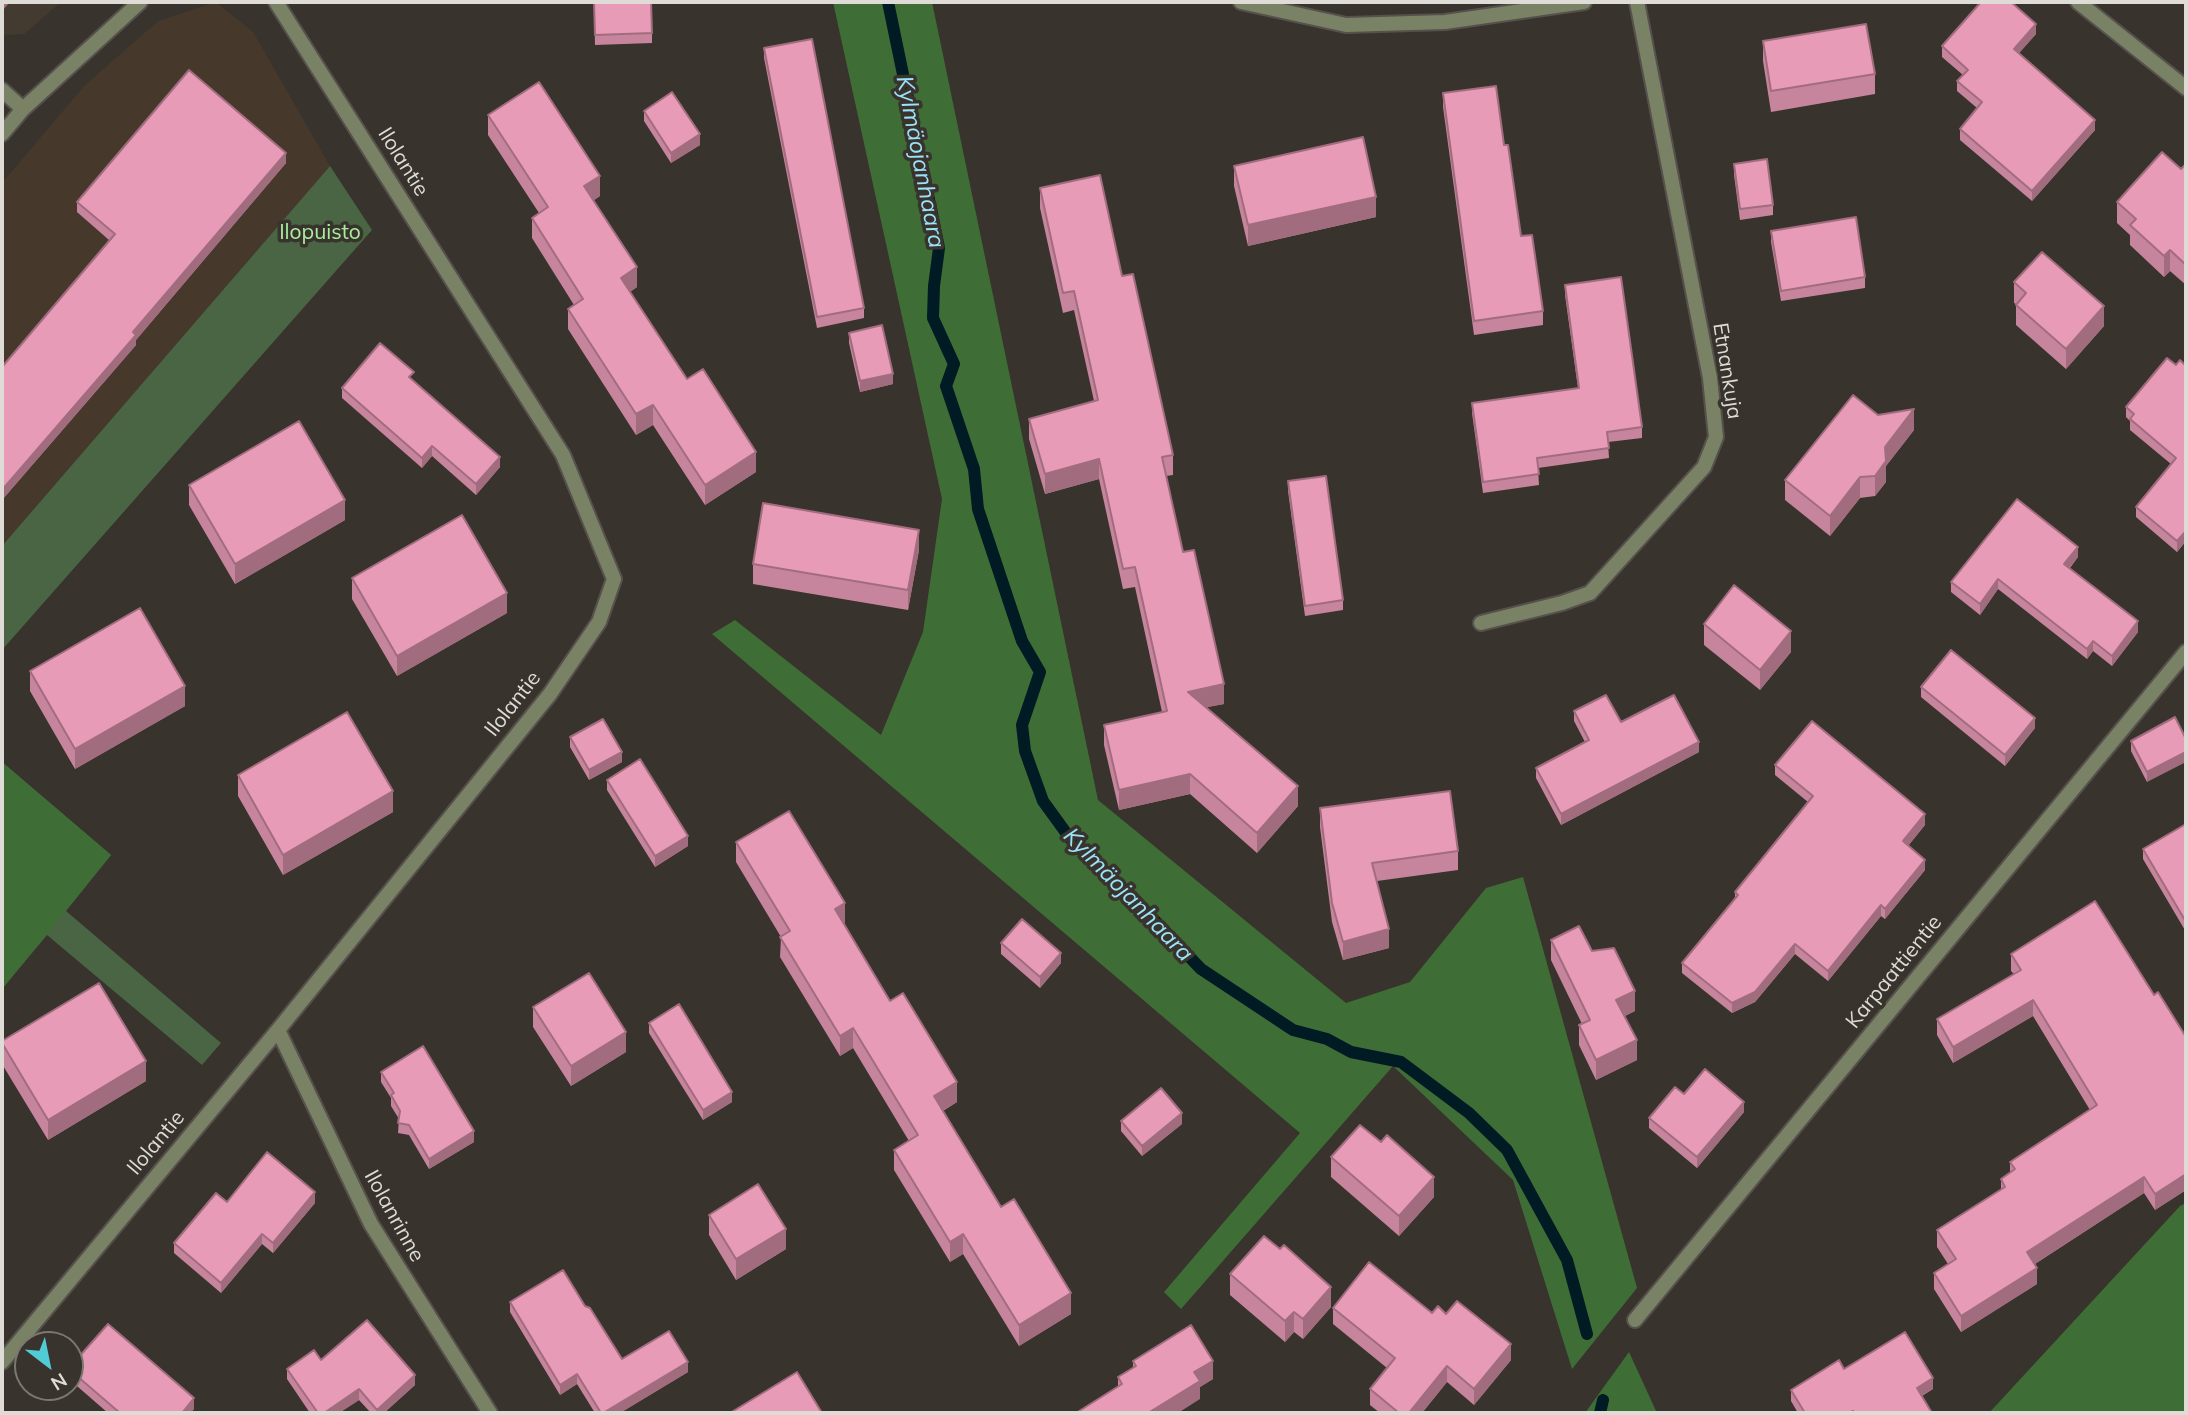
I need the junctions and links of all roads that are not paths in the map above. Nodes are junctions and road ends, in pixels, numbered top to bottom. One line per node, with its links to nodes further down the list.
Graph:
1 (140, 2): 9 (street)
2 (276, 2): 13 (street, Ilolantie)
3 (1241, 2): 4 (street)
4 (1584, 2)
5 (1637, 2): 11 (street, Etnankuja)
6 (2078, 2): 7 (street)
7 (2186, 88)
8 (2, 90): 9 (street)
9 (23, 109): 10 (street)
10 (2, 134)
11 (1481, 623)
12 (2186, 652): 14 (street, Karpaattientie)
13 (278, 1030): 15 (street, Ilolantie); 16 (street, Ilolanrinne)
14 (1635, 1320)
15 (2, 1362)
16 (490, 1413)

